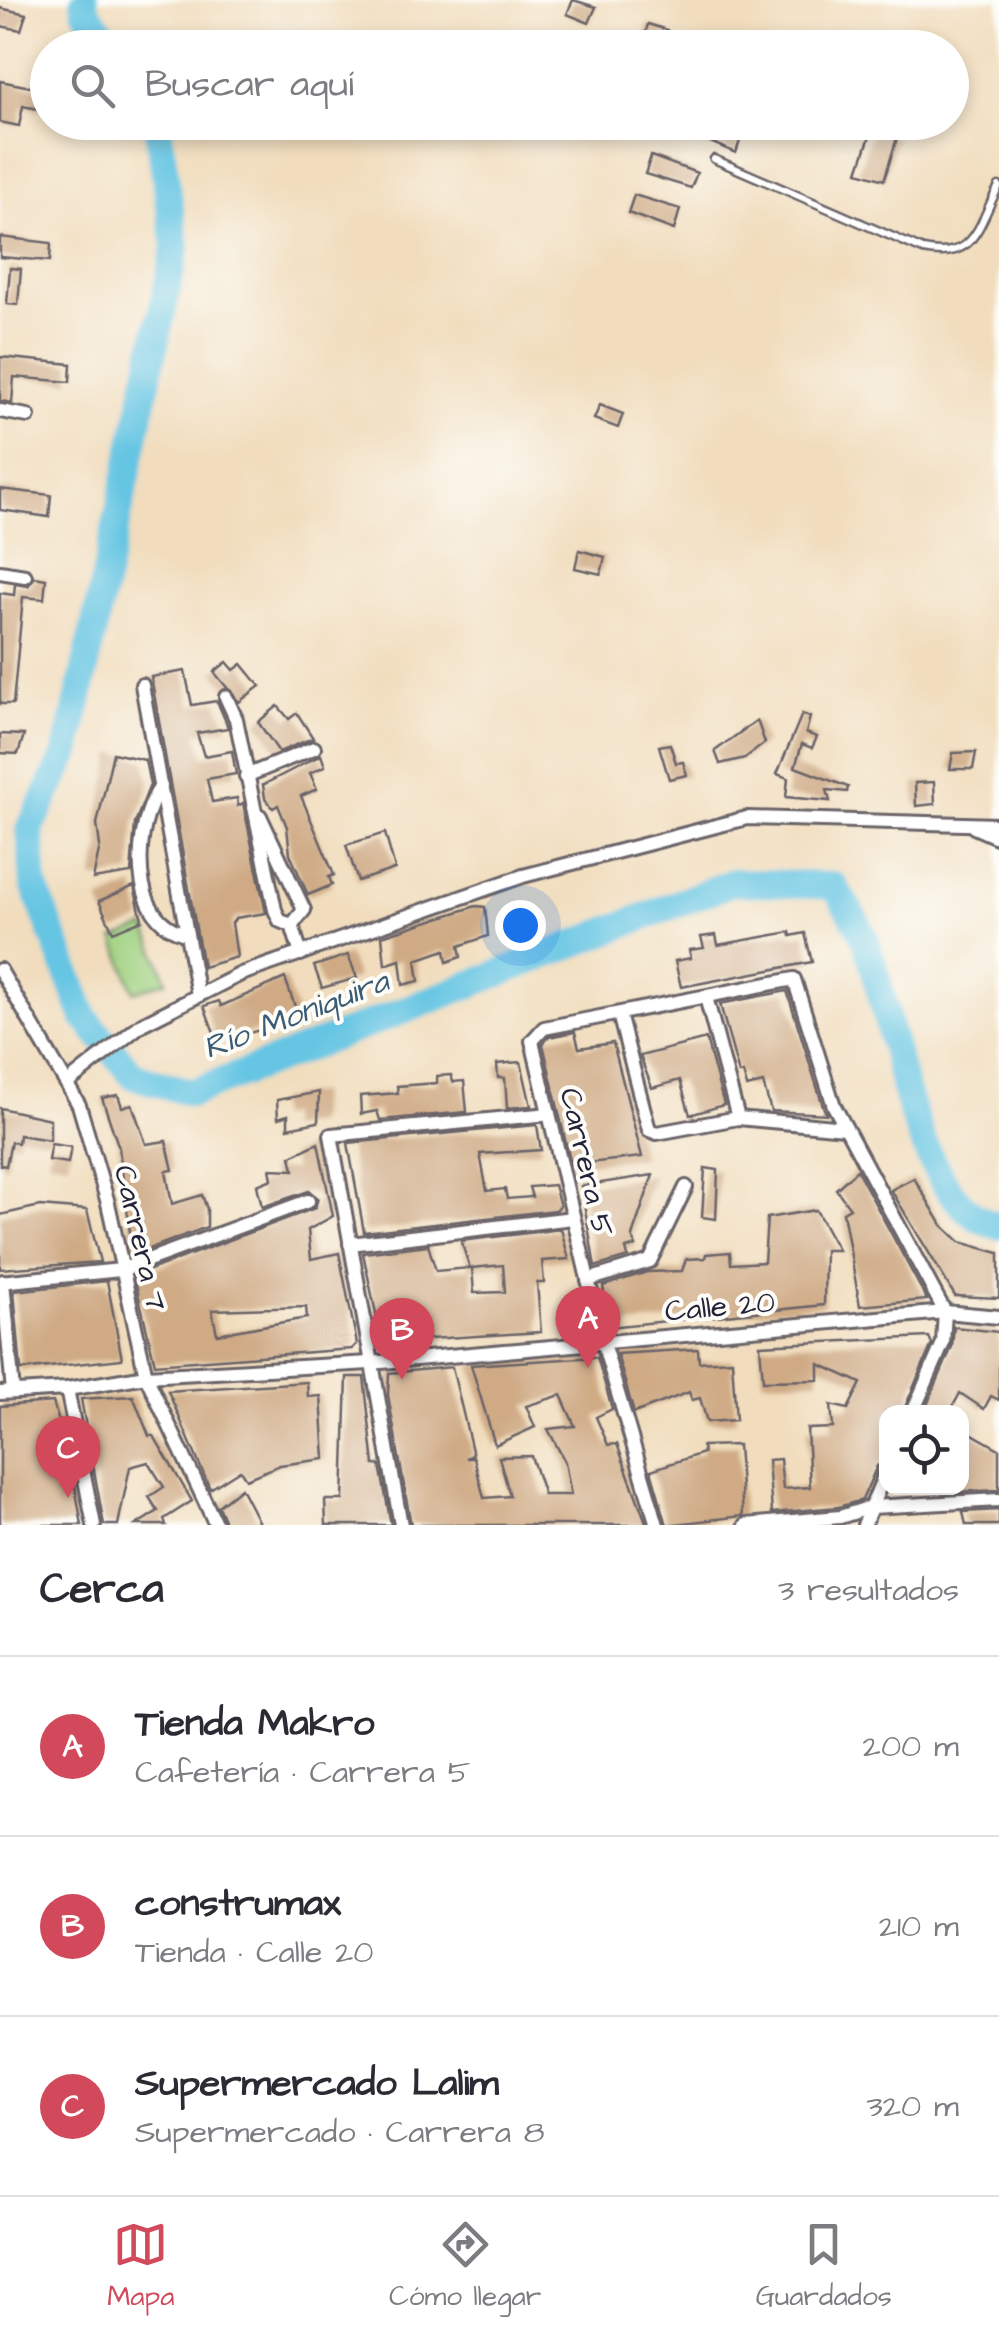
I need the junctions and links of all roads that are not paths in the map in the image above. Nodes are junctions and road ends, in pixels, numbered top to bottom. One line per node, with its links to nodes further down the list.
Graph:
1 (714, 158): 2 (lane)
2 (999, 186)
3 (0, 411): 4 (street)
4 (28, 416)
5 (0, 572): 6 (street)
6 (25, 576)
7 (142, 684): 11 (street)
8 (226, 697): 10 (street)
9 (314, 748): 10 (street)
10 (246, 776): 12 (street)
11 (161, 786): 17 (street); 17 (street)
12 (251, 796): 16 (street); 16 (street)
13 (966, 824): 14 (street); 15 (street); 18 (street)
14 (999, 824)
15 (999, 838)
16 (292, 924): 18 (street)
17 (187, 934): 20 (street)
18 (301, 954): 20 (street)
19 (0, 970): 23 (street, Carrera 7)
20 (198, 994): 23 (street)
21 (706, 997): 22 (street); 25 (street); 26 (street)
22 (619, 1014): 24 (street, Carrera 5); 25 (street)
23 (69, 1082): 31 (street, Carrera 7)
24 (549, 1114): 29 (street, Carrera 5); 30 (street)
25 (738, 1118): 26 (street)
26 (845, 1128): 34 (street)
27 (686, 1187): 32 (street)
28 (308, 1201): 31 (street)
29 (573, 1218): 30 (street); 32 (street, Carrera 5)
30 (350, 1244): 37 (street)
31 (121, 1270): 33 (street); 38 (street, Carrera 7)
32 (588, 1280): 36 (street, Carrera 5)
33 (1, 1282): 40 (street)
34 (945, 1312): 35 (street, Calle 20); 36 (street, Calle 20); 41 (street)
35 (999, 1317)
36 (603, 1343): 37 (street, Calle 20); 48 (street, Carrera 5)
37 (370, 1363): 38 (street, Calle 20); 47 (street)
38 (146, 1376): 39 (street, Calle 20); 46 (street, Carrera 7)
39 (68, 1390): 40 (street, Calle 20); 45 (street)
40 (6, 1392)
41 (916, 1405)
42 (879, 1488): 44 (street)
43 (999, 1500): 44 (street)
44 (871, 1507): 49 (street); 50 (street)
45 (94, 1525)
46 (216, 1525)
47 (401, 1525)
48 (657, 1525)
49 (746, 1525)
50 (864, 1525)

